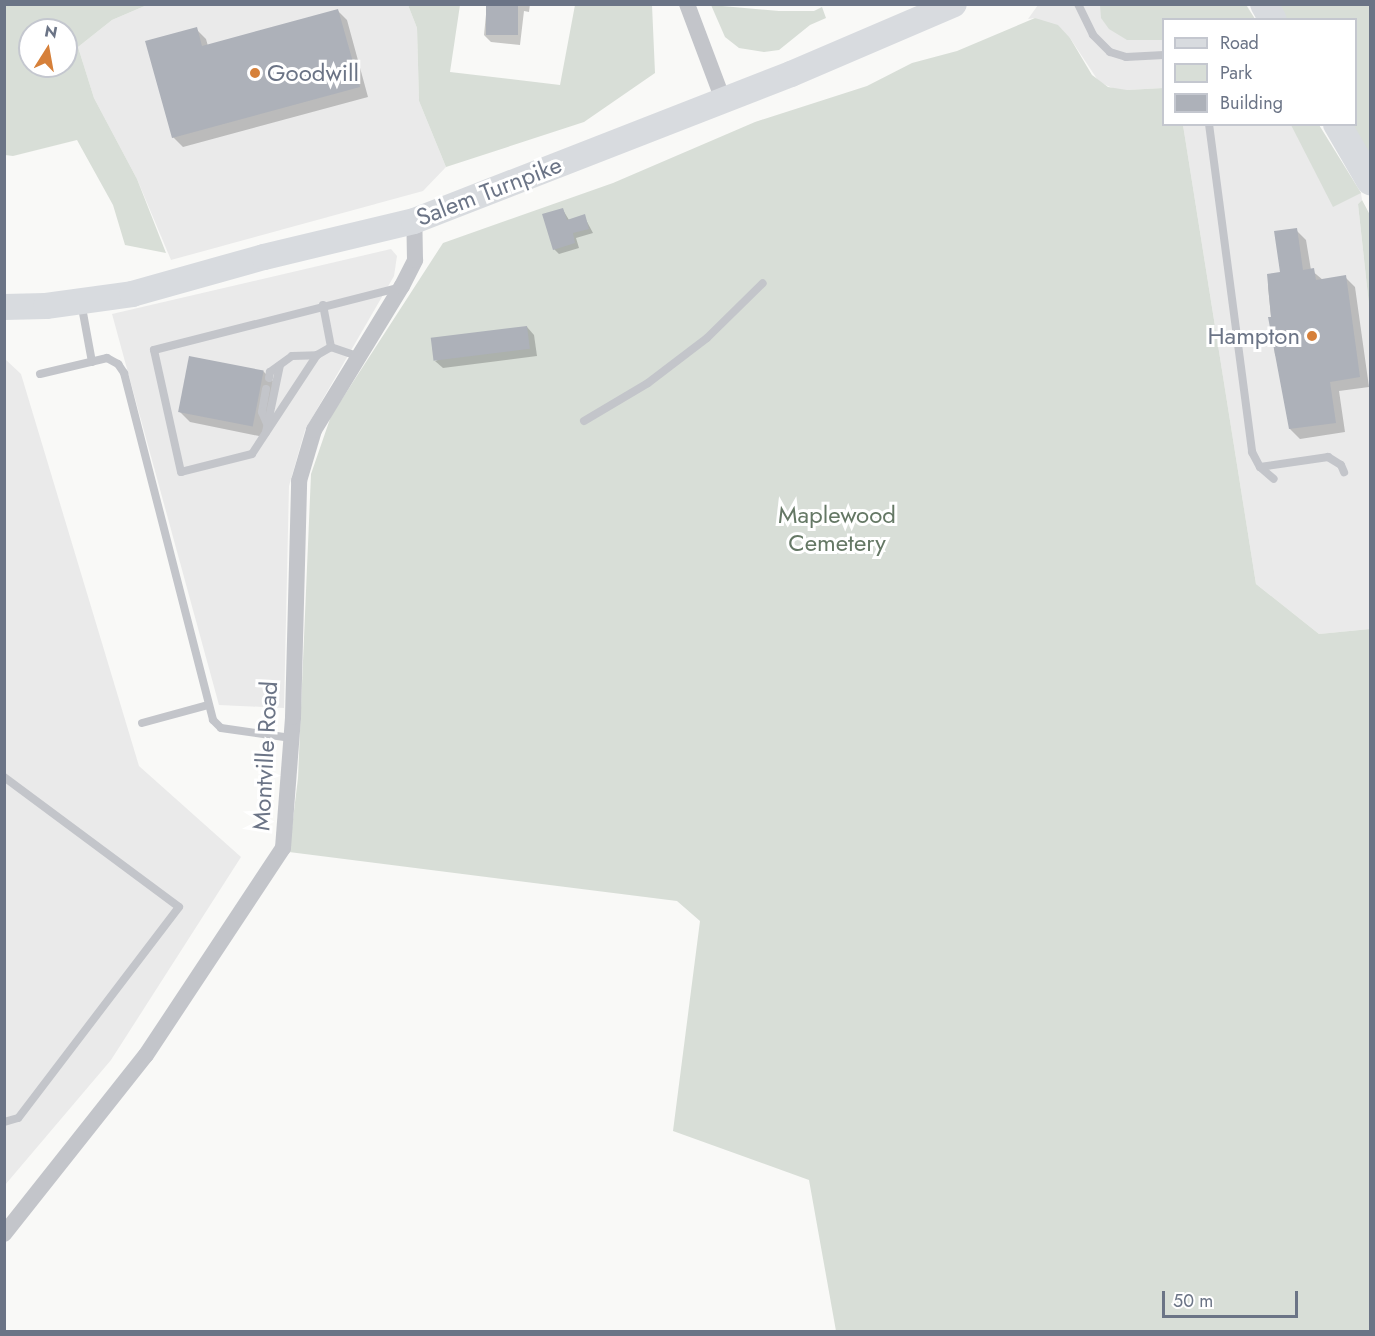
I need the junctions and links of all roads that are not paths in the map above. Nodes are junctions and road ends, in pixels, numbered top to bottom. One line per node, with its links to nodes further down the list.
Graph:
1 (687, 4): 7 (street)
2 (954, 4): 7 (main road, Salem Turnpike)
3 (1078, 4): 6 (lane)
4 (1264, 4): 5 (highway)
5 (1273, 18)
6 (1162, 55)
7 (723, 100): 11 (main road, Salem Turnpike)
8 (1209, 126): 28 (lane)
9 (1338, 126): 10 (highway)
10 (1371, 182)
11 (414, 221): 13 (street, Montville Road); 14 (main road, Salem Turnpike)
12 (762, 283): 25 (lane)
13 (402, 286): 15 (lane); 19 (street, Montville Road)
14 (81, 302): 16 (main road, Salem Turnpike); 20 (lane)
15 (323, 305): 17 (lane); 27 (lane)
16 (4, 307)
17 (331, 347): 18 (lane); 19 (lane)
18 (316, 355): 21 (lane); 27 (lane)
19 (360, 357): 33 (street, Montville Road)
20 (92, 362): 22 (lane); 31 (lane)
21 (280, 365): 23 (lane); 26 (lane)
22 (40, 374)
23 (269, 378)
24 (266, 389): 26 (lane)
25 (584, 421)
26 (267, 425): 27 (lane)
27 (264, 438)
28 (1260, 466): 29 (lane); 30 (lane)
29 (1344, 472)
30 (1274, 479)
31 (208, 705): 32 (lane); 33 (lane)
32 (142, 723)
33 (291, 738): 36 (street, Montville Road)
34 (4, 777): 35 (lane)
35 (4, 1122)
36 (4, 1234)

